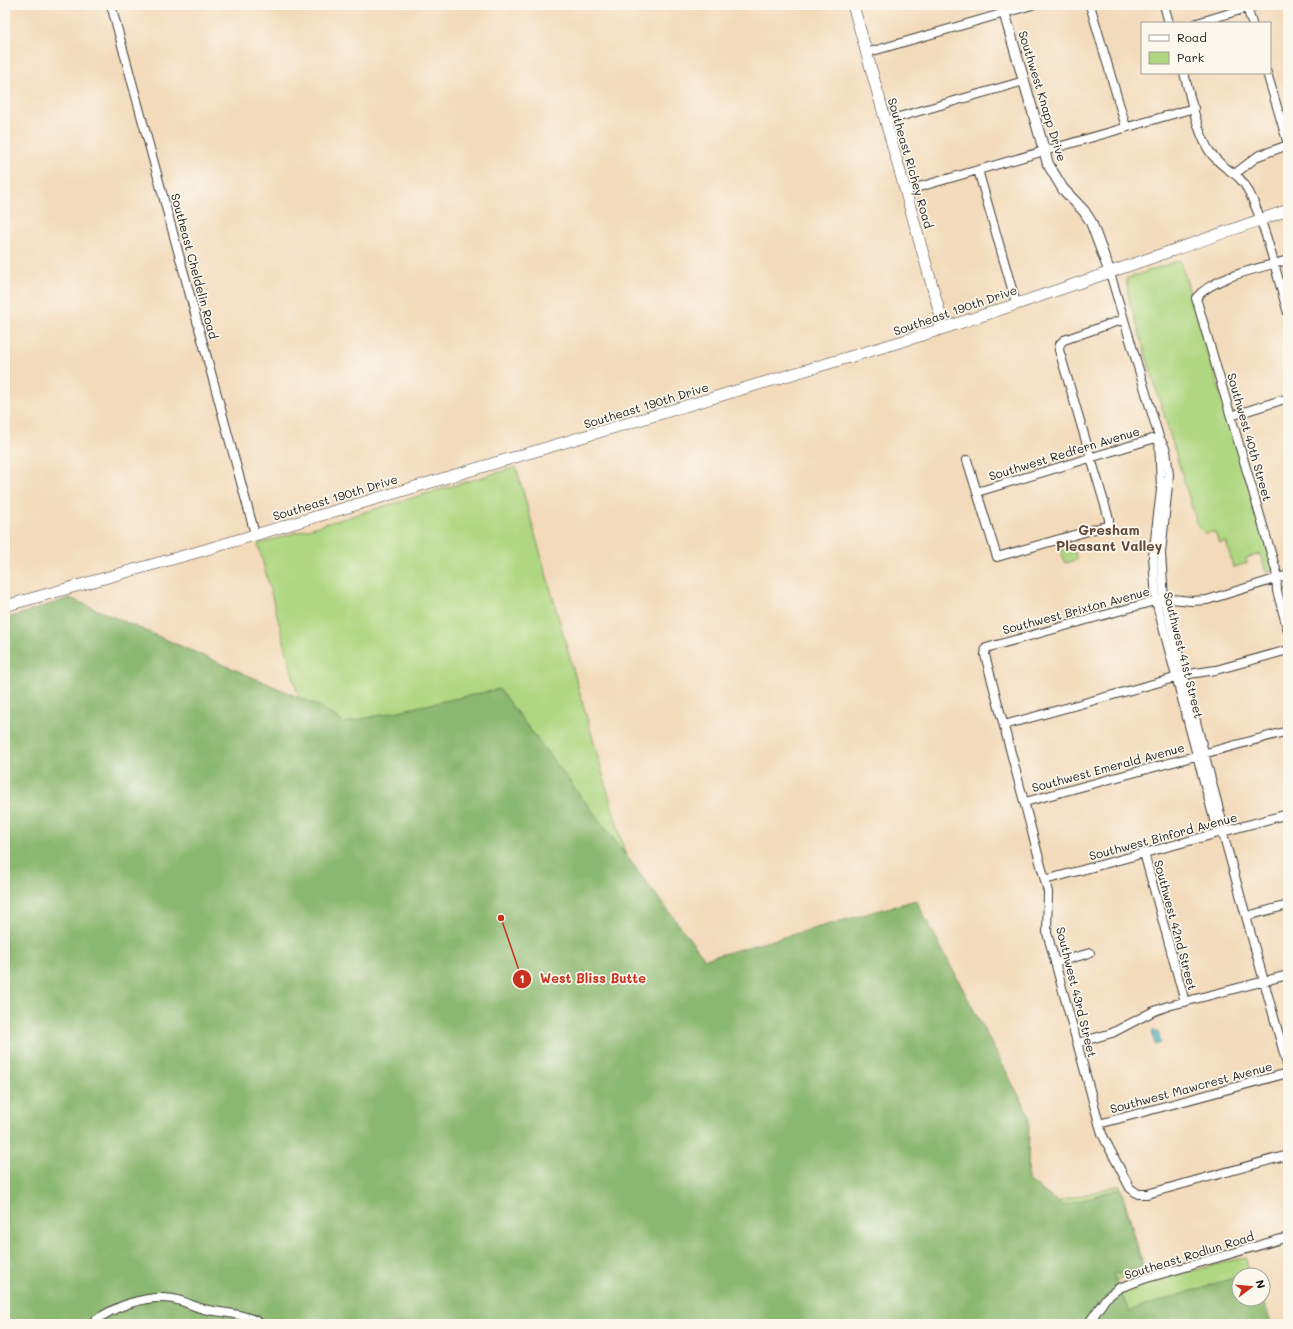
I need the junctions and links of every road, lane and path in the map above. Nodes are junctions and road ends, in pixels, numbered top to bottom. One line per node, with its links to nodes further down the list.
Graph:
1 (111, 5): 39 (street, Southeast Cheldelin Road)
2 (853, 5): 12 (main road, Southeast Richey Road)
3 (1032, 5): 8 (street)
4 (1090, 5): 18 (street)
5 (1164, 5): 9 (street)
6 (1257, 5): 7 (street)
7 (1247, 6): 10 (street); 11 (street)
8 (1004, 9): 12 (street); 15 (street, Southwest Knapp Drive)
9 (1169, 22)
10 (1200, 22)
11 (1252, 22)
12 (866, 53): 17 (main road, Southeast Richey Road)
13 (1184, 74): 16 (street)
14 (1267, 74): 19 (street)
15 (1024, 81): 17 (street); 20 (street, Southwest Knapp Drive)
16 (1194, 108): 18 (street); 22 (street)
17 (885, 121): 23 (main road, Southeast Richey Road)
18 (1126, 127): 20 (street)
19 (1288, 145): 22 (street)
20 (1044, 151): 21 (street); 28 (street, Southwest Knapp Drive)
21 (978, 170): 23 (street); 29 (street)
22 (1236, 173): 25 (street)
23 (905, 191): 32 (main road, Southeast Richey Road)
24 (1288, 210): 25 (main road, Southeast 190th Drive)
25 (1260, 220): 27 (street); 28 (main road, Southeast 190th Drive)
26 (1288, 260): 27 (street)
27 (1273, 264): 30 (street); 34 (street, Southwest 40th Street)
28 (1110, 273): 29 (main road, Southeast 190th Drive); 31 (street, Southwest 41st Street)
29 (1016, 303): 32 (main road, Southeast 190th Drive)
30 (1288, 313)
31 (1124, 319): 35 (street, Southwest 41st Street); 36 (street)
32 (944, 328): 39 (main road, Southeast 190th Drive)
33 (1288, 398): 34 (street)
34 (1231, 416): 41 (street, Southwest 40th Street)
35 (1159, 437): 36 (street, Southwest Redfern Avenue); 42 (street, Southwest 41st Street)
36 (1091, 457): 38 (street, Southwest Redfern Avenue); 38 (street)
37 (967, 460): 38 (street)
38 (977, 492)
39 (255, 534): 43 (main road, Southeast 190th Drive)
40 (1288, 575): 41 (street, Southwest Brixton Avenue)
41 (1276, 578): 42 (street, Southwest Brixton Avenue); 44 (street, Southwest 40th Street)
42 (1160, 600): 45 (street, Southwest Brixton Avenue); 47 (street, Southwest 41st Street)
43 (5, 606)
44 (1288, 630)
45 (986, 648): 48 (street, Southwest 43rd Street)
46 (1288, 650): 47 (street)
47 (1180, 677): 48 (street); 50 (street, Southwest 41st Street)
48 (1004, 725): 51 (street, Southwest 43rd Street)
49 (1288, 731): 50 (street, Southwest Emerald Avenue)
50 (1201, 755): 51 (street, Southwest Emerald Avenue); 53 (street, Southwest 41st Street)
51 (1025, 802): 55 (street, Southwest 43rd Street)
52 (1288, 814): 53 (street, Southwest Binford Avenue)
53 (1222, 829): 54 (street, Southwest Binford Avenue); 57 (street, Southwest 41st Street)
54 (1144, 853): 55 (street, Southwest Binford Avenue); 62 (street, Southwest 42nd Street)
55 (1045, 880): 59 (street, Southwest 43rd Street)
56 (1288, 905): 57 (street)
57 (1247, 916): 61 (street, Southwest 41st Street)
58 (1090, 953): 59 (street)
59 (1055, 963): 63 (street, Southwest 43rd Street)
60 (1288, 975): 61 (street)
61 (1264, 981): 62 (street); 64 (street, Southwest 41st Street)
62 (1185, 1002): 63 (street)
63 (1077, 1043): 66 (street, Southwest 43rd Street)
64 (1288, 1068)
65 (1288, 1073): 66 (street, Southwest Mawcrest Avenue)
66 (1099, 1124): 67 (street, Southwest 43rd Street)
67 (1288, 1155)
68 (1288, 1238): 71 (street, Southeast Rodlun Road)
69 (90, 1324): 70 (street)
70 (261, 1324)
71 (1088, 1324)

